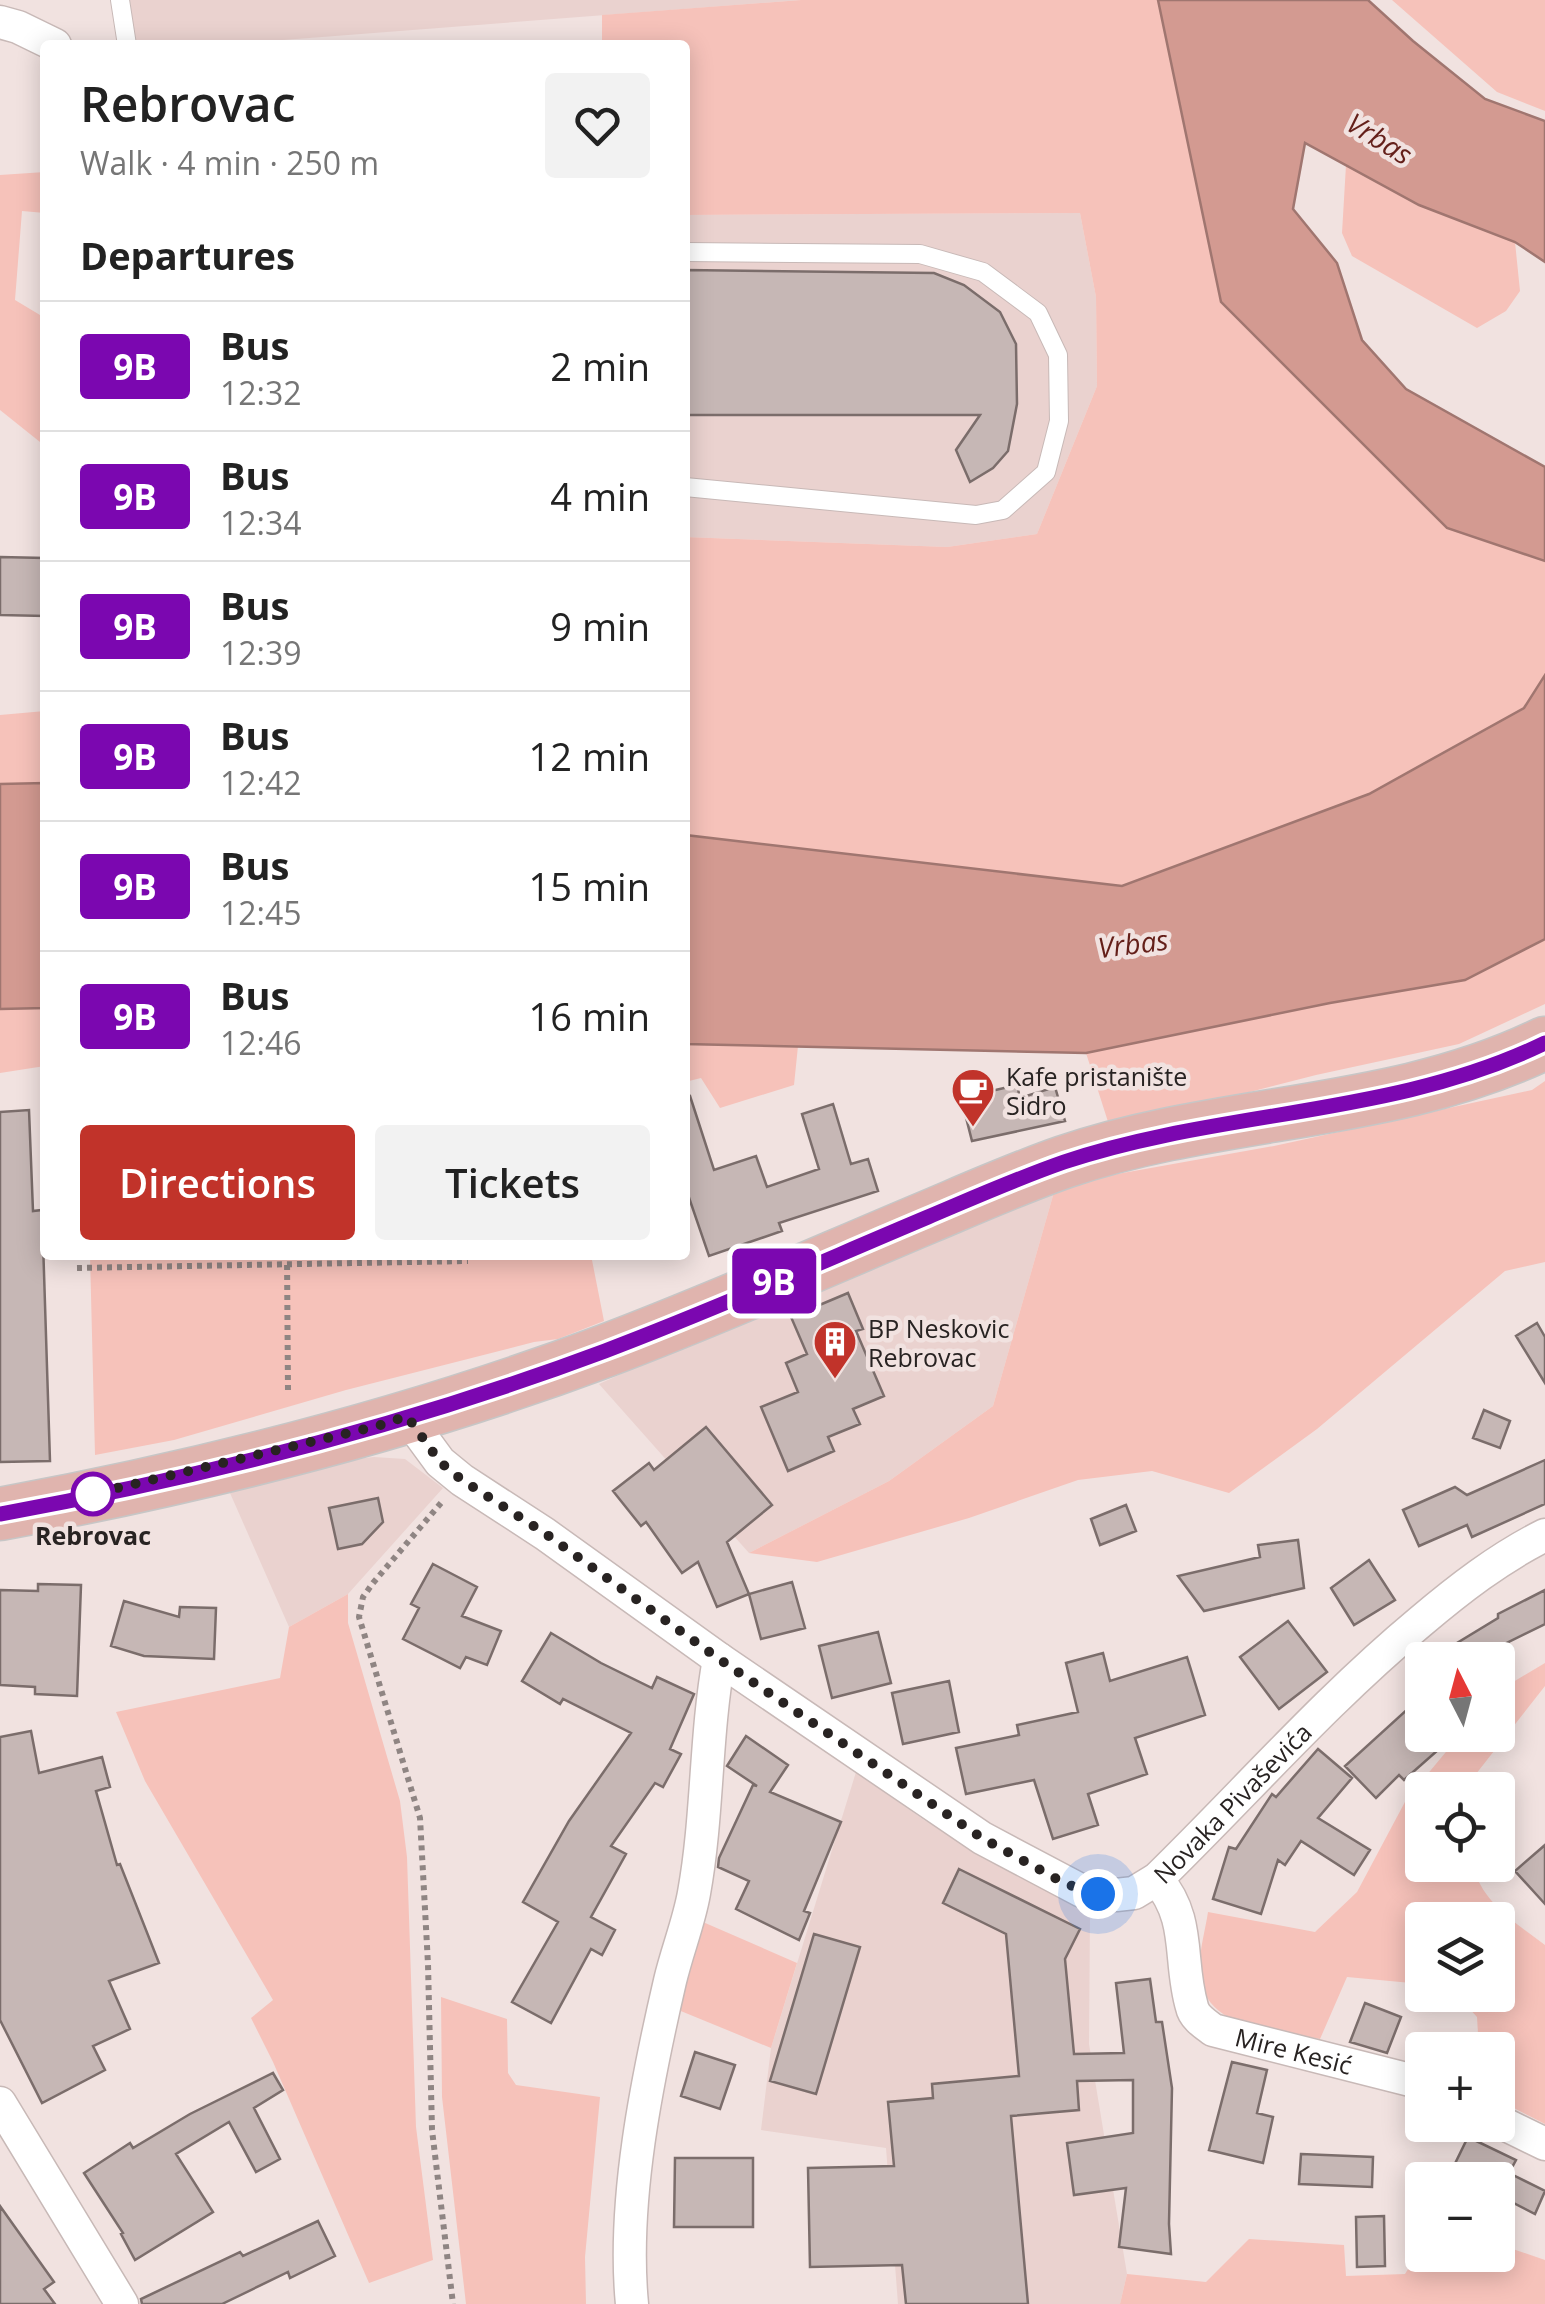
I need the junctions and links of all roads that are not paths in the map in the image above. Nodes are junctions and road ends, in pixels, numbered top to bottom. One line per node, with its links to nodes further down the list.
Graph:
1 (120, 0): 4 (lane)
2 (0, 22): 3 (street)
3 (44, 40)
4 (126, 40)
5 (690, 252): 6 (lane)
6 (690, 487)
7 (1545, 1043): 8 (main road)
8 (407, 1416): 9 (main road); 11 (street, Novaka Pivaševića)
9 (0, 1514)
10 (1545, 1535): 12 (street, Novaka Pivaševića)
11 (719, 1659): 12 (street, Novaka Pivaševića); 18 (street)
12 (1157, 1879): 13 (street, Mire Kesić)
13 (1405, 2076)
14 (0, 2103): 17 (street)
15 (1515, 2129): 16 (street)
16 (1545, 2144)
17 (122, 2304)
18 (632, 2304)

